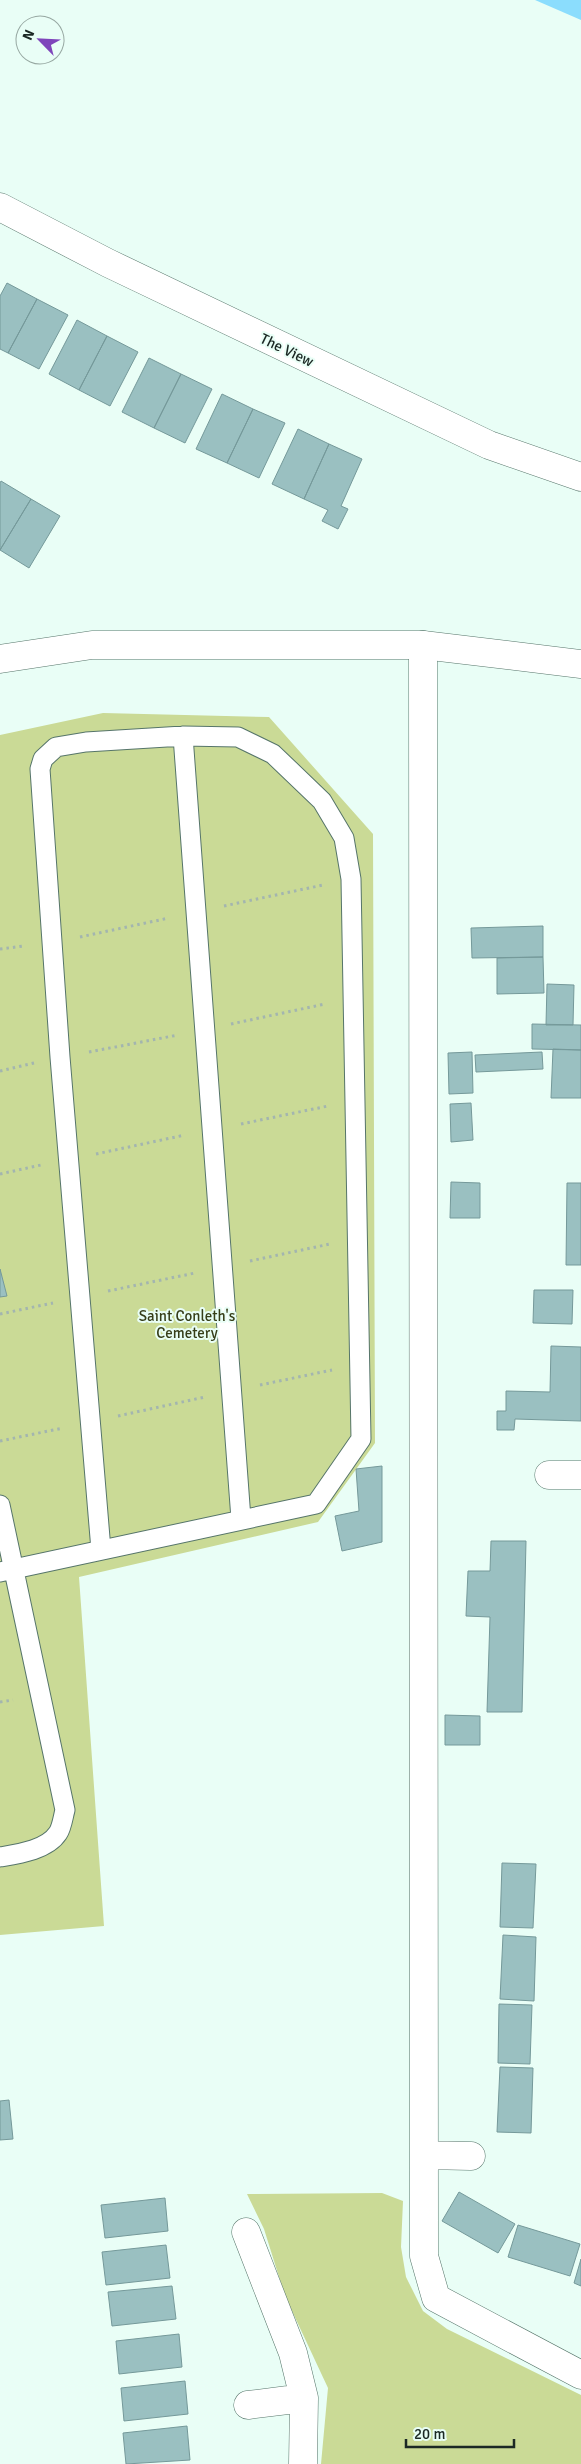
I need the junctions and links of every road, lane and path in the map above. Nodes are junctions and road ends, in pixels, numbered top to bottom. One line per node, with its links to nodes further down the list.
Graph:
1 (0, 207): 2 (street, The View)
2 (581, 477)
3 (422, 645): 4 (street); 5 (street); 26 (street)
4 (0, 659)
5 (581, 664)
6 (183, 736): 7 (lane); 8 (lane); 9 (lane)
7 (354, 1101): 8 (path); 11 (lane)
8 (212, 1130): 9 (path); 12 (lane)
9 (68, 1159): 10 (path); 13 (lane)
10 (0, 1174)
11 (357, 1239): 12 (path); 15 (lane)
12 (222, 1267): 13 (path); 16 (lane)
13 (80, 1297): 14 (path); 17 (lane)
14 (0, 1314)
15 (360, 1365): 16 (path); 22 (lane)
16 (232, 1391): 17 (path); 22 (lane)
17 (90, 1422): 18 (path); 23 (lane)
18 (0, 1441)
19 (549, 1475): 20 (street)
20 (581, 1475)
21 (0, 1505): 24 (lane)
22 (241, 1519): 23 (lane)
23 (101, 1550): 24 (lane)
24 (7, 1571): 25 (lane)
25 (0, 1857)
26 (424, 2155): 27 (street); 29 (street)
27 (471, 2156)
28 (246, 2232): 30 (street)
29 (581, 2375)
30 (304, 2398): 31 (street); 32 (street)
31 (248, 2405)
32 (303, 2464)

